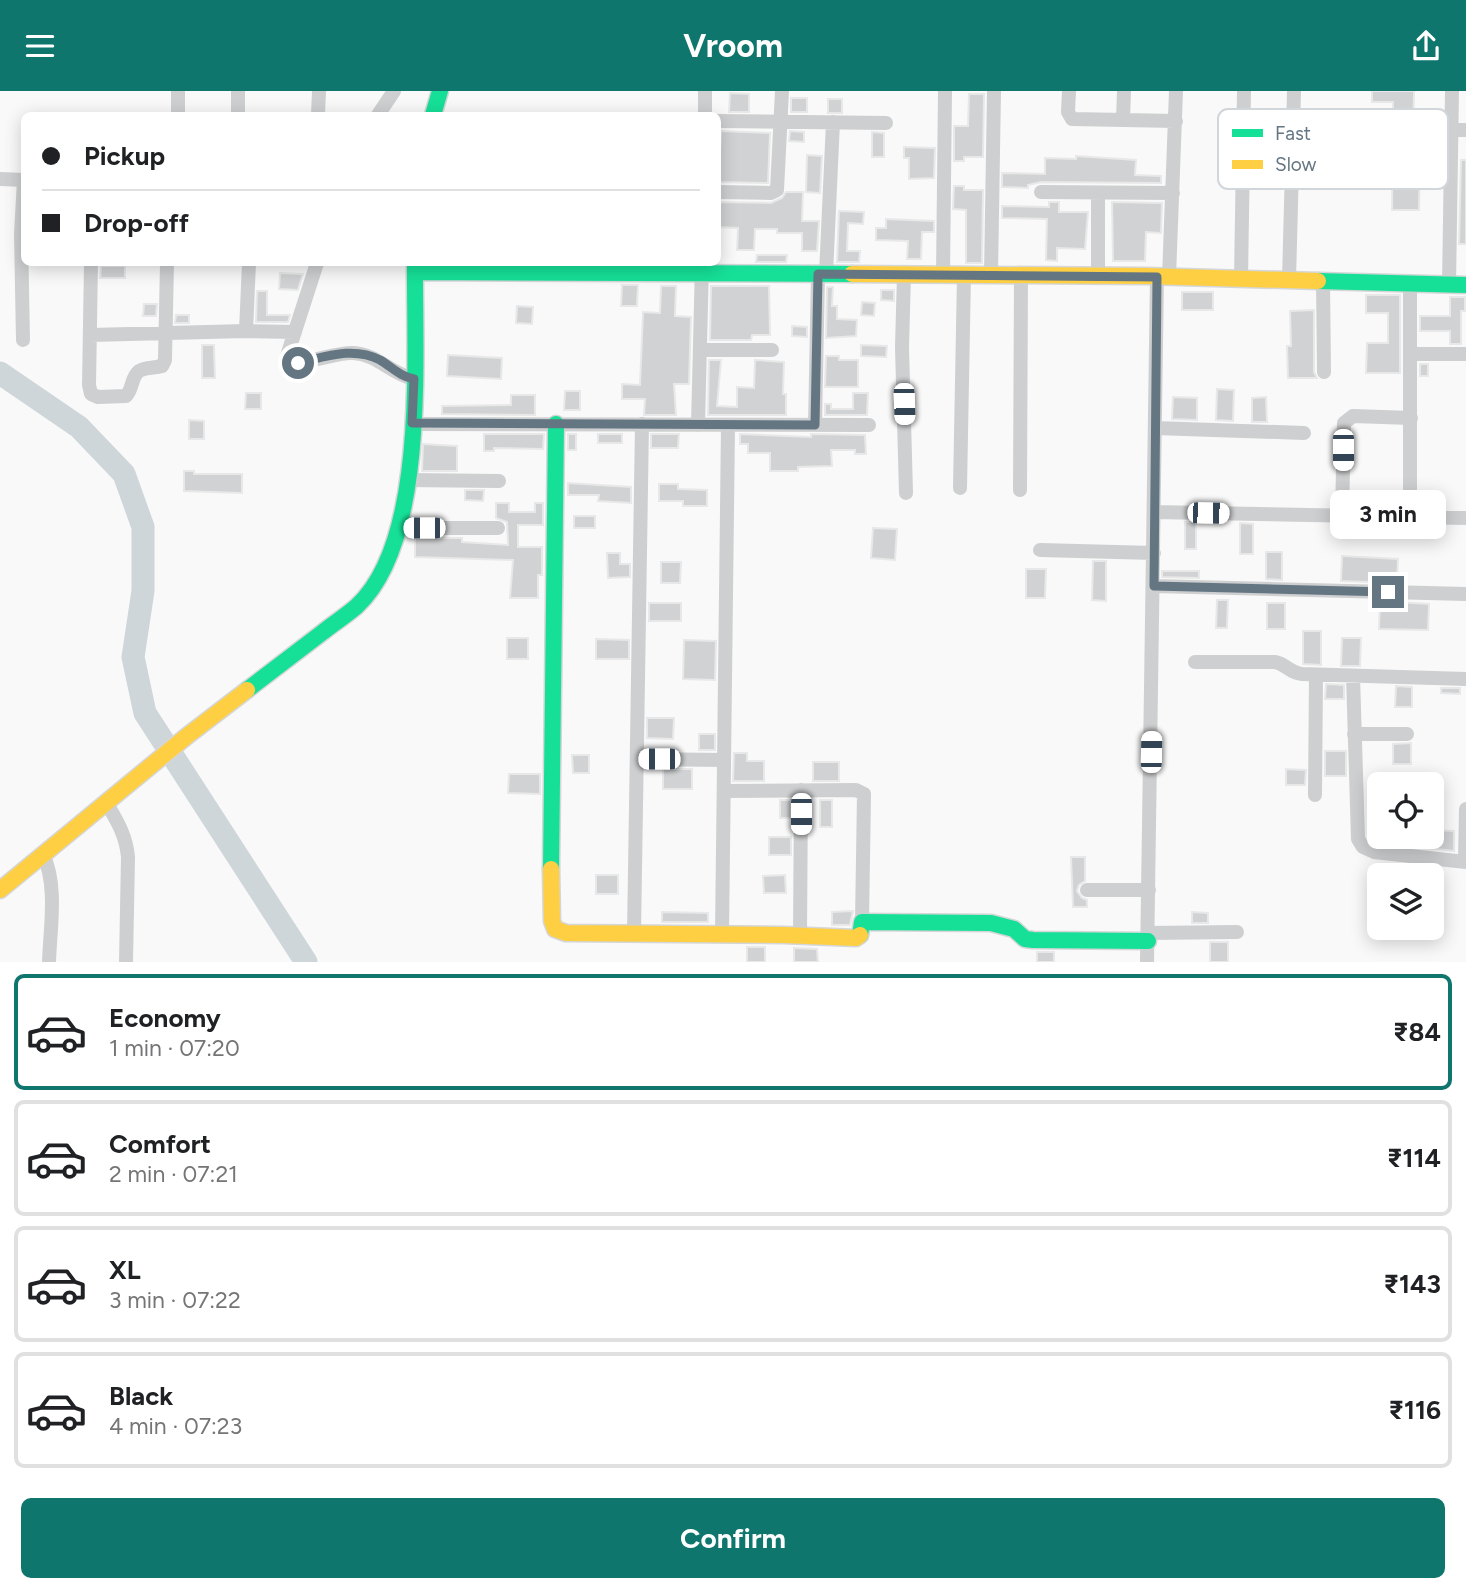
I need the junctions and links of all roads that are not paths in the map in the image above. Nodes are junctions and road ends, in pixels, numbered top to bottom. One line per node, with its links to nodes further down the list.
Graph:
1 (178, 91): 18 (street)
2 (238, 91): 19 (street)
3 (319, 91): 20 (street)
4 (394, 91): 21 (street)
5 (440, 91): 22 (street)
6 (705, 91): 23 (street)
7 (782, 91): 26 (street)
8 (945, 91): 49 (street)
9 (995, 91): 51 (street)
10 (1069, 91): 24 (street)
11 (1124, 91): 24 (street)
12 (1176, 91): 27 (street)
13 (1244, 91): 16 (street)
14 (1294, 91): 17 (street)
15 (1452, 91): 30 (street)
16 (1244, 109)
17 (1294, 109)
18 (178, 112)
19 (238, 112)
20 (318, 112)
21 (380, 112)
22 (434, 112)
23 (705, 112)
24 (1123, 120): 27 (street)
25 (721, 121): 26 (street)
26 (781, 121): 28 (street); 36 (street)
27 (1176, 121): 39 (street)
28 (833, 122): 29 (street); 47 (street)
29 (886, 123)
30 (1451, 130): 31 (street); 59 (street)
31 (1466, 130)
32 (0, 179): 33 (street)
33 (21, 180)
34 (1242, 189): 55 (street)
35 (1291, 189): 56 (street)
36 (721, 192)
37 (1041, 193): 38 (street)
38 (1098, 193): 39 (street); 53 (street)
39 (1173, 194): 54 (street)
40 (21, 266): 65 (street)
41 (91, 266): 64 (street)
42 (167, 266): 63 (street)
43 (249, 266): 61 (street)
44 (316, 266): 62 (street)
45 (415, 267): 46 (street); 71 (street)
46 (701, 268): 47 (street); 66 (street)
47 (822, 274): 48 (street); 78 (street)
48 (904, 274): 49 (street); 86 (street)
49 (943, 275): 50 (street)
50 (964, 275): 51 (street); 84 (street)
51 (991, 275): 52 (street)
52 (1021, 275): 53 (street); 85 (street)
53 (1097, 276): 54 (street)
54 (1163, 277): 55 (street); 80 (street)
55 (1241, 279): 56 (street)
56 (1289, 280): 57 (street)
57 (1323, 282): 58 (street); 70 (street)
58 (1410, 283): 59 (street); 68 (street)
59 (1449, 285): 60 (street)
60 (1466, 285)
61 (246, 331): 62 (street); 63 (street)
62 (295, 332): 71 (street)
63 (165, 334): 64 (street); 64 (street)
64 (90, 335)
65 (23, 340)
66 (700, 350): 67 (street); 76 (street)
67 (772, 350)
68 (1411, 354): 69 (street); 72 (street)
69 (1466, 354)
70 (1324, 372)
71 (414, 379): 73 (street)
72 (1411, 418): 88 (street); 89 (street)
73 (412, 423): 74 (street); 82 (street)
74 (556, 424): 75 (street); 117 (street)
75 (642, 424): 76 (street); 103 (street)
76 (698, 425): 77 (street)
77 (728, 425): 78 (street); 104 (street)
78 (815, 425): 79 (street)
79 (869, 425)
80 (1155, 428): 81 (street); 87 (street)
81 (1304, 433)
82 (407, 480): 83 (street); 91 (street)
83 (499, 481)
84 (960, 488)
85 (1020, 490)
86 (906, 493)
87 (1154, 512): 88 (street); 94 (street)
88 (1342, 515): 89 (street)
89 (1410, 517): 90 (street)
90 (1466, 518)
91 (399, 528): 92 (street); 108 (street)
92 (498, 528)
93 (1040, 550): 94 (street)
94 (1154, 553): 95 (street)
95 (1154, 586): 96 (street); 113 (street)
96 (1466, 594)
97 (1195, 662): 98 (street)
98 (1316, 675): 99 (street); 107 (street)
99 (1353, 676): 100 (street); 101 (street)
100 (1466, 679)
101 (1354, 734): 102 (street); 111 (street)
102 (1407, 734)
103 (637, 759): 104 (street); 117 (street)
104 (724, 760): 106 (street)
105 (801, 790): 106 (street); 115 (street); 119 (street)
106 (724, 791): 118 (street)
107 (1315, 795)
108 (106, 802): 110 (street); 122 (street)
109 (1466, 810): 111 (street)
110 (44, 854): 114 (street); 121 (street)
111 (1465, 862)
112 (1087, 890): 113 (street)
113 (1149, 890): 120 (street)
114 (0, 891)
115 (862, 922): 119 (street); 120 (street)
116 (1237, 933): 120 (street)
117 (634, 934): 118 (street)
118 (722, 934): 119 (street)
119 (800, 936)
120 (1148, 937): 123 (street)
121 (49, 962)
122 (126, 962)
123 (1147, 962)

